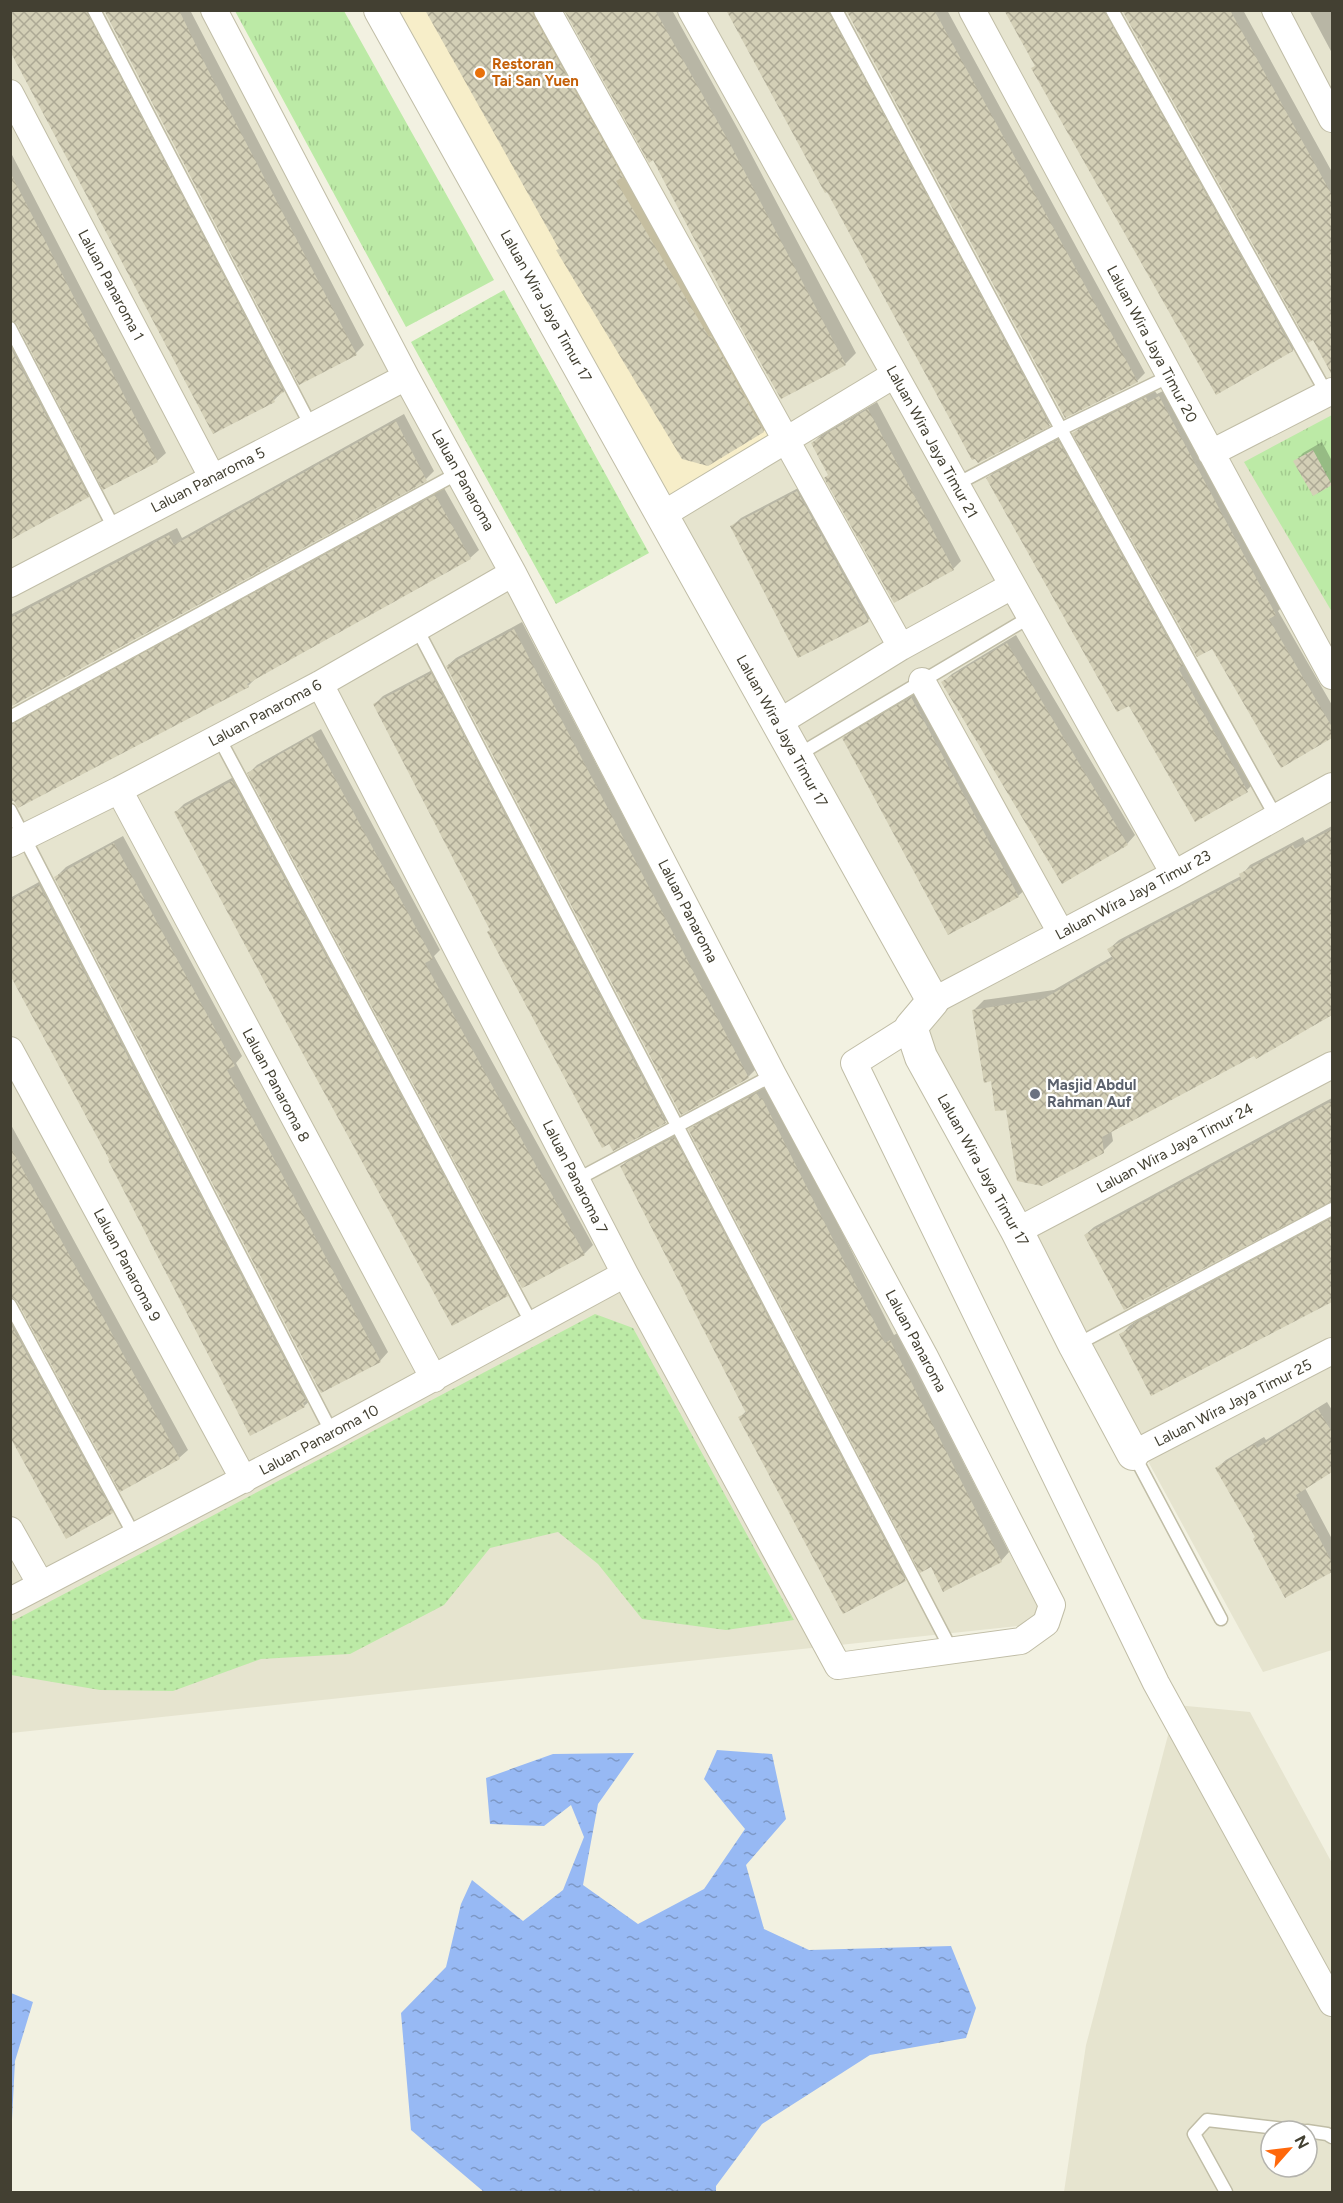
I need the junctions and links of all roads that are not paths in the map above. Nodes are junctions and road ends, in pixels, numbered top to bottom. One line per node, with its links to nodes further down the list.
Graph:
1 (94, 10): 17 (lane)
2 (214, 10): 15 (street, Laluan Panaroma)
3 (380, 10): 24 (street, Laluan Wira Jaya Timur 17)
4 (546, 10): 19 (street)
5 (691, 10): 13 (street, Laluan Wira Jaya Timur 21)
6 (836, 10): 18 (lane)
7 (972, 10): 14 (street, Laluan Wira Jaya Timur 20)
8 (1112, 10): 16 (lane)
9 (1275, 10): 11 (street)
10 (10, 93): 22 (street, Laluan Panaroma 1)
11 (1332, 119)
12 (10, 328): 25 (lane)
13 (894, 375): 19 (street); 23 (street, Laluan Wira Jaya Timur 21)
14 (1170, 376): 18 (lane); 20 (street, Laluan Wira Jaya Timur 20)
15 (406, 377): 17 (street, Laluan Panaroma 5); 21 (street, Laluan Panaroma)
16 (1330, 392): 20 (street)
17 (311, 426): 22 (street, Laluan Panaroma 5)
18 (1061, 429): 23 (lane); 42 (lane)
19 (785, 441): 24 (street); 31 (street)
20 (1211, 453): 32 (street, Laluan Wira Jaya Timur 20)
21 (460, 472): 26 (street, Laluan Panaroma); 35 (lane)
22 (212, 477): 25 (street, Laluan Panaroma 5)
23 (956, 485): 28 (street, Laluan Wira Jaya Timur 21)
24 (662, 515): 36 (street, Laluan Wira Jaya Timur 17)
25 (114, 528): 27 (street, Laluan Panaroma 5)
26 (513, 573): 30 (street, Laluan Panaroma 6); 50 (street, Laluan Panaroma)
27 (12, 580)
28 (1012, 586): 29 (street, Laluan Wira Jaya Timur 21); 31 (street)
29 (1030, 618): 33 (lane); 44 (street, Laluan Wira Jaya Timur 21)
30 (416, 627): 34 (street, Laluan Panaroma 6); 51 (lane)
31 (901, 647): 36 (street)
32 (1332, 676)
33 (922, 681): 38 (lane); 45 (street)
34 (320, 684): 37 (street, Laluan Panaroma 6); 52 (street, Laluan Panaroma 7)
35 (10, 717)
36 (778, 723): 38 (street, Laluan Wira Jaya Timur 17)
37 (219, 738): 40 (street, Laluan Panaroma 6); 57 (lane)
38 (797, 756): 46 (street, Laluan Wira Jaya Timur 17)
39 (1332, 786): 42 (street, Laluan Wira Jaya Timur 23)
40 (119, 790): 43 (street, Laluan Panaroma 6); 60 (street, Laluan Panaroma 8)
41 (10, 810): 43 (lane)
42 (1276, 817): 44 (street, Laluan Wira Jaya Timur 23)
43 (18, 841): 61 (lane)
44 (1174, 874): 45 (street, Laluan Wira Jaya Timur 23)
45 (1061, 933): 46 (street, Laluan Wira Jaya Timur 23)
46 (933, 1001): 47 (street)
47 (911, 1027): 54 (street, Laluan Wira Jaya Timur 17); 71 (street)
48 (10, 1050): 63 (street, Laluan Panaroma 9)
49 (1332, 1065): 54 (street, Laluan Wira Jaya Timur 24)
50 (773, 1075): 51 (lane); 69 (street, Laluan Panaroma)
51 (678, 1125): 52 (lane); 69 (lane)
52 (576, 1180): 55 (street, Laluan Panaroma 7)
53 (1332, 1209): 58 (lane)
54 (1017, 1230): 58 (street, Laluan Wira Jaya Timur 17)
55 (625, 1274): 57 (street, Laluan Panaroma 10); 70 (street, Laluan Panaroma 7)
56 (10, 1305): 65 (lane)
57 (532, 1324): 60 (street, Laluan Panaroma 10)
58 (1075, 1346): 62 (street, Laluan Wira Jaya Timur 17)
59 (1332, 1351): 62 (street, Laluan Wira Jaya Timur 25)
60 (434, 1379): 61 (street, Laluan Panaroma 10)
61 (332, 1433): 63 (street, Laluan Panaroma 10)
62 (1133, 1454): 68 (lane)
63 (244, 1480): 65 (street, Laluan Panaroma 10)
64 (10, 1530): 66 (street)
65 (134, 1535): 66 (street, Laluan Panaroma 10)
66 (41, 1586): 67 (street, Laluan Panaroma 10)
67 (10, 1601)
68 (1221, 1619)
69 (952, 1651): 70 (street, Laluan Panaroma)
70 (838, 1666)
71 (1332, 2002)
72 (1259, 2126): 73 (lane)
73 (1226, 2193)

